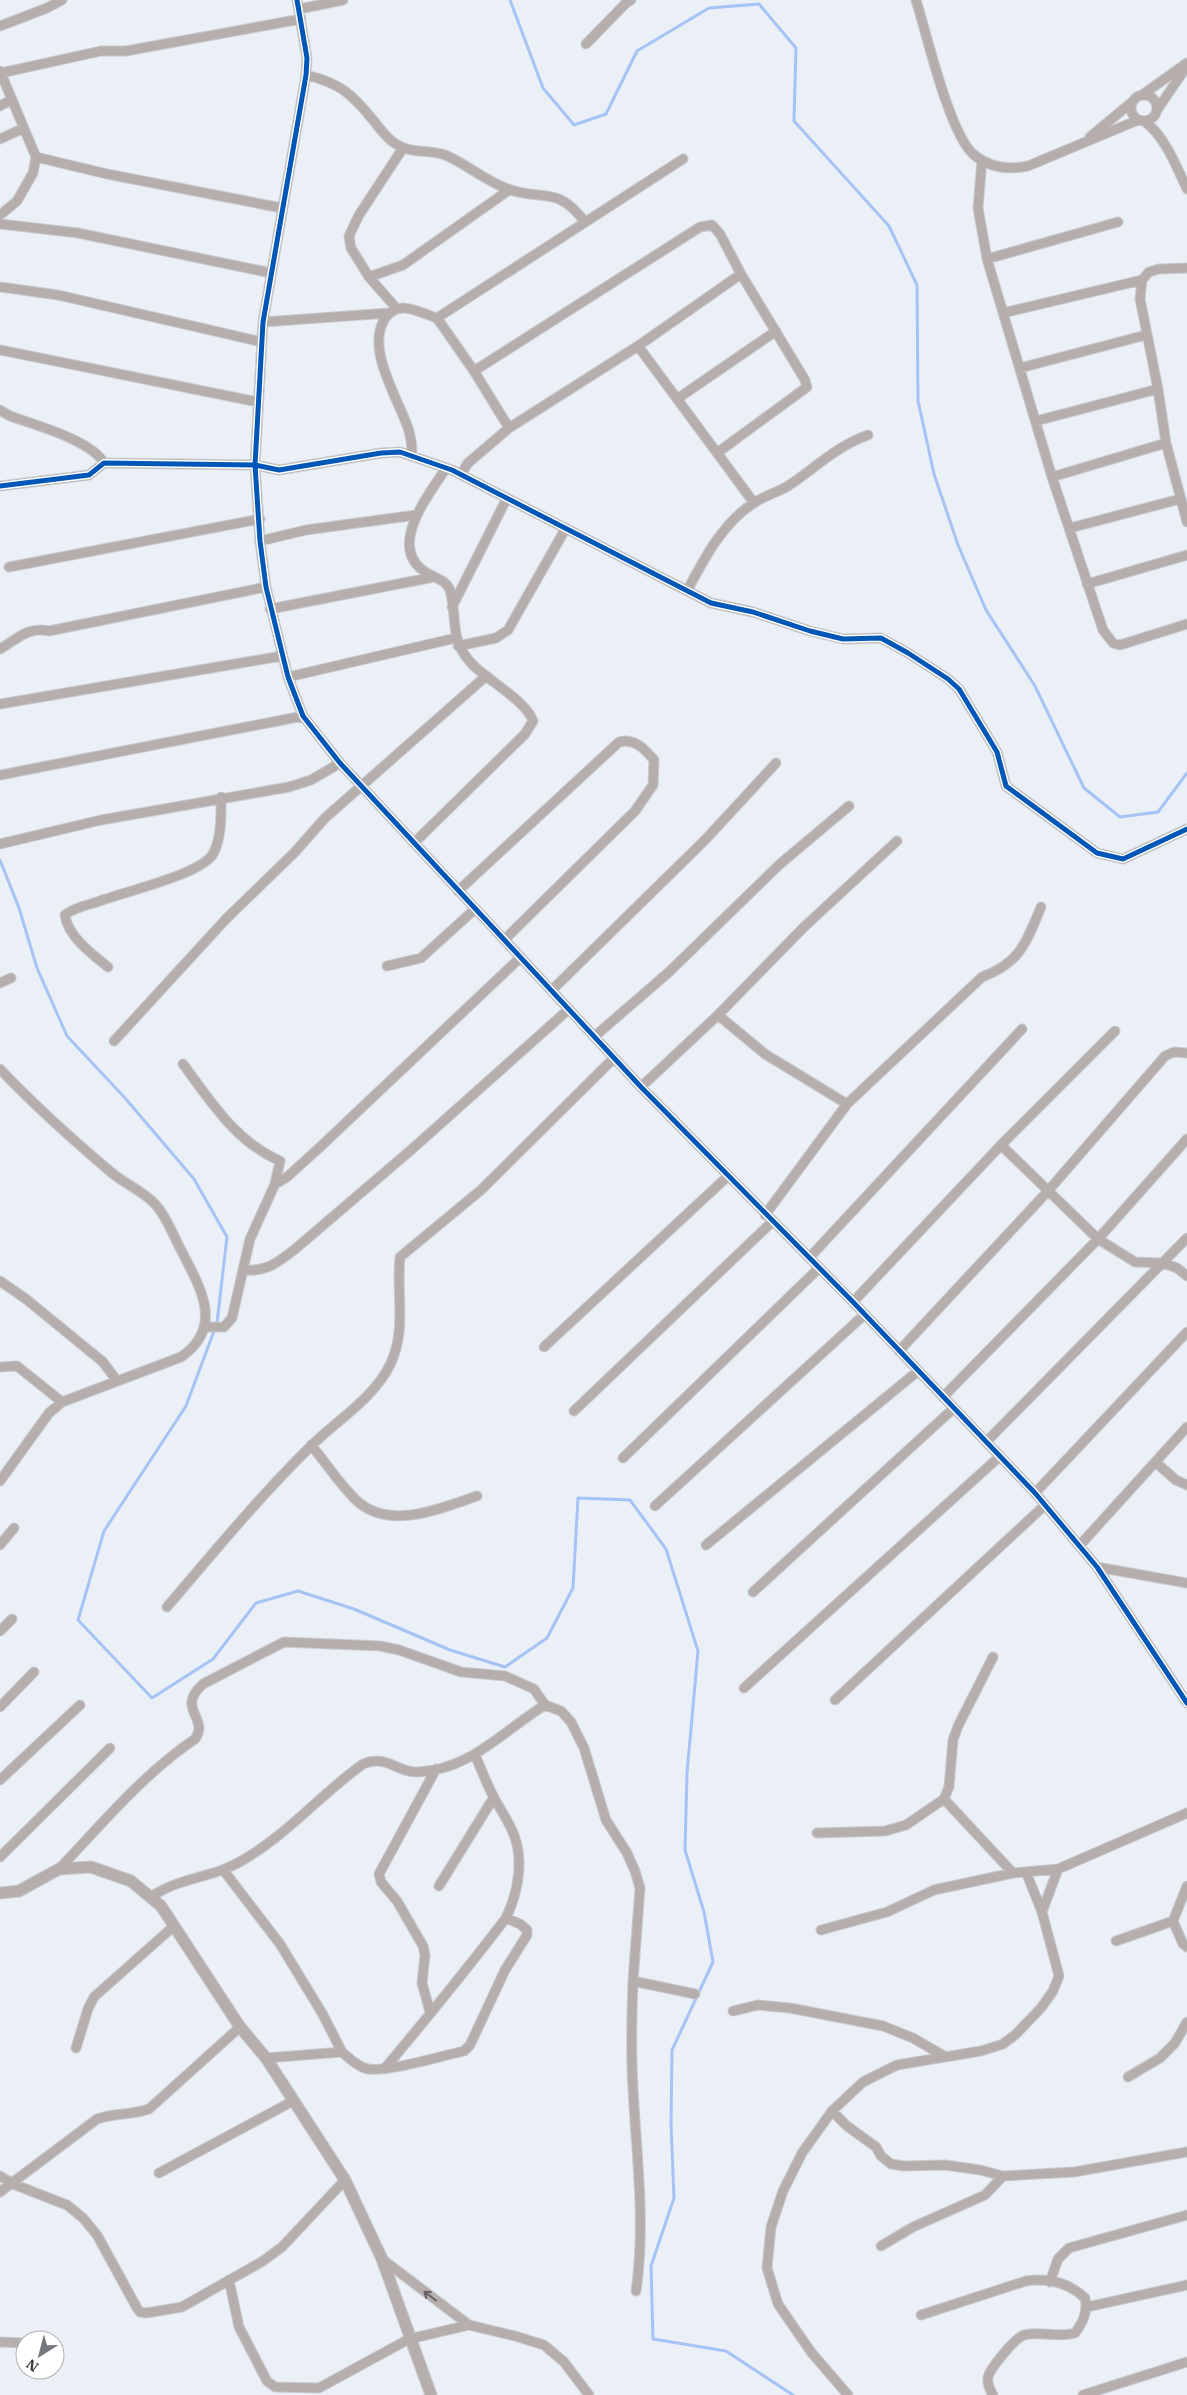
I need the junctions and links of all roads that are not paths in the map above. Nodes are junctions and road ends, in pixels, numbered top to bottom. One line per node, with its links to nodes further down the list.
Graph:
1 (62, 0): 7 (street)
2 (343, 0): 5 (street)
3 (631, 0): 8 (street)
4 (916, 0): 25 (street)
5 (298, 5): 6 (street)
6 (300, 20): 10 (street); 11 (street)
7 (0, 26)
8 (586, 44)
9 (1187, 65): 12 (street); 16 (street)
10 (0, 72): 13 (street)
11 (306, 75): 22 (street); 29 (street)
12 (1142, 95): 14 (street); 16 (street)
13 (11, 100): 15 (street); 18 (street)
14 (1132, 102): 17 (street); 20 (street)
15 (0, 106)
16 (1157, 112): 17 (street); 21 (street)
17 (1141, 120): 20 (street); 21 (street)
18 (24, 128): 19 (street); 23 (street)
19 (0, 139)
20 (1082, 143): 25 (street)
21 (1164, 144): 26 (street)
22 (403, 148): 28 (street); 38 (street)
23 (36, 157): 29 (street); 30 (street)
24 (683, 159): 31 (street)
25 (982, 160): 34 (street)
26 (1184, 175): 27 (street)
27 (1187, 189)
28 (510, 190): 31 (street); 38 (street)
29 (282, 208): 36 (street)
30 (0, 216)
31 (584, 222): 43 (street)
32 (1118, 222): 34 (street)
33 (0, 224): 36 (street)
34 (987, 260): 42 (street)
35 (1187, 268): 39 (street)
36 (271, 274): 44 (street)
37 (741, 274): 45 (street); 48 (street); 51 (street)
38 (370, 277): 41 (street)
39 (1142, 280): 42 (street); 46 (street)
40 (0, 287): 47 (street)
41 (393, 311): 43 (street); 44 (street); 61 (street)
42 (1003, 313): 50 (street)
43 (436, 318): 51 (street)
44 (262, 322): 47 (street)
45 (776, 332): 53 (street); 60 (street)
46 (1146, 335): 50 (street); 52 (street)
47 (262, 342): 54 (street)
48 (638, 346): 53 (street); 57 (street)
49 (0, 350): 54 (street)
50 (1020, 368): 56 (street)
51 (474, 371): 57 (street)
52 (1158, 389): 56 (street); 59 (street)
53 (677, 399): 60 (street)
54 (258, 402): 63 (street)
55 (0, 410): 62 (street)
56 (1036, 421): 66 (street)
57 (509, 428): 65 (street)
58 (868, 435): 70 (street)
59 (1166, 443): 66 (street); 69 (street)
60 (717, 453): 70 (street)
61 (412, 455): 63 (street); 64 (street)
62 (104, 463): 63 (street); 67 (street)
63 (255, 465): 72 (street)
64 (446, 468): 65 (street); 71 (street)
65 (461, 474): 68 (street)
66 (1052, 477): 75 (street)
67 (0, 486)
68 (507, 498): 74 (street); 84 (street)
69 (1180, 499): 73 (street); 75 (street)
70 (754, 503): 82 (street)
71 (416, 515): 76 (street); 79 (street)
72 (260, 519): 76 (street); 78 (street)
73 (1187, 522)
74 (566, 528): 82 (street); 86 (street)
75 (1070, 528): 80 (street)
76 (260, 541): 81 (street)
77 (1187, 555): 80 (street)
78 (9, 567)
79 (434, 577): 83 (street); 84 (street)
80 (1087, 584): 85 (street)
81 (266, 587): 83 (street); 87 (street)
82 (688, 591): 99 (street)
83 (270, 609): 88 (street)
84 (452, 609): 86 (street)
85 (1187, 624)
86 (457, 642): 89 (street); 90 (street)
87 (0, 649)
88 (282, 656): 89 (street); 91 (street)
89 (288, 677): 92 (street)
90 (485, 677): 96 (street); 101 (street)
91 (0, 704)
92 (304, 716): 93 (street); 95 (street)
93 (340, 763): 96 (street); 97 (street)
94 (776, 763): 112 (street)
95 (0, 775)
96 (362, 787): 101 (street); 118 (street)
97 (221, 797): 102 (street); 109 (street)
98 (850, 806): 117 (street)
99 (1187, 830)
100 (897, 841): 114 (street)
101 (414, 843): 103 (street)
102 (0, 844)
103 (458, 892): 105 (street); 106 (street)
104 (1041, 907): 124 (street)
105 (475, 909): 106 (street); 108 (street)
106 (505, 939): 107 (street)
107 (521, 957): 112 (street); 128 (street)
108 (387, 966)
109 (108, 968)
110 (11, 978): 111 (street)
111 (0, 983)
112 (552, 990): 113 (street)
113 (569, 1009): 117 (street); 136 (street)
114 (718, 1015): 123 (street); 124 (street)
115 (1022, 1029): 133 (street)
116 (1115, 1032): 126 (street)
117 (595, 1036): 120 (street)
118 (114, 1041)
119 (1187, 1053): 129 (street)
120 (614, 1058): 123 (street); 154 (street)
121 (183, 1064): 128 (street)
122 (0, 1070): 141 (street)
123 (641, 1088): 127 (street)
124 (847, 1104): 130 (street)
125 (1187, 1139): 132 (street)
126 (1001, 1145): 129 (street); 139 (street)
127 (727, 1177): 130 (street); 143 (street)
128 (275, 1184): 136 (street)
129 (1048, 1191): 132 (street); 144 (street)
130 (769, 1219): 133 (street); 151 (street)
131 (1187, 1238): 134 (street)
132 (1098, 1239): 134 (street); 148 (street)
133 (809, 1258): 135 (street)
134 (1163, 1263): 137 (street); 153 (street)
135 (819, 1268): 139 (street); 156 (street)
136 (244, 1270): 141 (street)
137 (1187, 1276)
138 (0, 1281): 147 (street)
139 (853, 1302): 140 (street)
140 (864, 1315): 144 (street); 163 (street)
141 (205, 1327): 147 (street)
142 (1187, 1332): 160 (street)
143 (544, 1348)
144 (899, 1350): 146 (street)
145 (0, 1367): 149 (street)
146 (918, 1371): 148 (street); 166 (street)
147 (117, 1381): 149 (street)
148 (942, 1397): 150 (street)
149 (62, 1402): 158 (street)
150 (954, 1408): 153 (street); 170 (street)
151 (574, 1411)
152 (1187, 1427): 157 (street)
153 (986, 1442): 155 (street)
154 (311, 1445): 161 (street); 171 (street)
155 (999, 1457): 160 (street); 176 (street)
156 (623, 1458)
157 (1154, 1462): 159 (street); 167 (street)
158 (0, 1481)
159 (1187, 1485)
160 (1035, 1493): 162 (street)
161 (476, 1496)
162 (1045, 1505): 167 (street); 177 (street)
163 (655, 1506)
164 (14, 1528): 165 (street)
165 (0, 1545)
166 (706, 1545)
167 (1080, 1545): 168 (street)
168 (1097, 1567): 169 (street); 178 (street)
169 (1187, 1583)
170 (753, 1592)
171 (167, 1607)
172 (12, 1619): 173 (street)
173 (0, 1631)
174 (993, 1657): 187 (street)
175 (34, 1672): 181 (street)
176 (744, 1688)
177 (835, 1700)
178 (1187, 1704)
179 (80, 1705): 185 (street)
180 (545, 1705): 183 (street); 192 (street); 207 (street)
181 (0, 1707)
182 (110, 1748): 190 (street)
183 (475, 1755): 184 (street); 186 (street)
184 (436, 1769): 193 (street); 210 (street)
185 (0, 1780)
186 (494, 1797): 196 (street); 201 (street)
187 (944, 1799): 189 (street); 195 (street)
188 (1187, 1813): 191 (street)
189 (817, 1833)
190 (0, 1857)
191 (1058, 1869): 194 (street); 200 (street)
192 (59, 1870): 198 (street); 199 (street)
193 (224, 1871): 199 (street); 214 (street)
194 (1026, 1872): 195 (street); 200 (street)
195 (1014, 1873): 204 (street)
196 (439, 1886)
197 (1187, 1886): 202 (street)
198 (0, 1893)
199 (151, 1897): 203 (street)
200 (1042, 1912): 215 (street)
201 (506, 1918): 210 (street); 217 (street)
202 (1173, 1921): 205 (street); 206 (street)
203 (174, 1926): 212 (street); 213 (street)
204 (821, 1930)
205 (1116, 1941)
206 (1187, 1947)
207 (632, 1981): 208 (street); 234 (street)
208 (696, 1994)
209 (733, 2011): 215 (street)
210 (430, 2012): 217 (street)
211 (1187, 2022): 218 (street)
212 (240, 2027): 216 (street); 226 (street)
213 (76, 2048)
214 (342, 2052): 216 (street); 217 (street)
215 (944, 2056): 220 (street)
216 (266, 2058): 219 (street)
217 (386, 2067)
218 (1128, 2077)
219 (293, 2101): 222 (street); 225 (street)
220 (832, 2112): 224 (street); 244 (street)
221 (1187, 2152): 224 (street)
222 (159, 2173)
223 (0, 2176): 226 (street)
224 (1003, 2176): 229 (street)
225 (345, 2180): 230 (street); 231 (street)
226 (13, 2184): 227 (street); 231 (street)
227 (0, 2192)
228 (1187, 2215): 232 (street)
229 (881, 2246)
230 (382, 2259): 237 (street, one-way to 230); 238 (street)
231 (229, 2280): 238 (street)
232 (1050, 2282): 235 (street); 236 (street)
233 (1187, 2285): 235 (street)
234 (636, 2291)
235 (1087, 2307): 245 (street)
236 (921, 2315)
237 (469, 2325): 238 (street); 243 (street)
238 (409, 2339): 242 (street)
239 (0, 2342): 240 (street)
240 (15, 2343)
241 (1187, 2362): 246 (street)
242 (430, 2395)
243 (589, 2395)
244 (848, 2395)
245 (993, 2395)
246 (1083, 2395)

